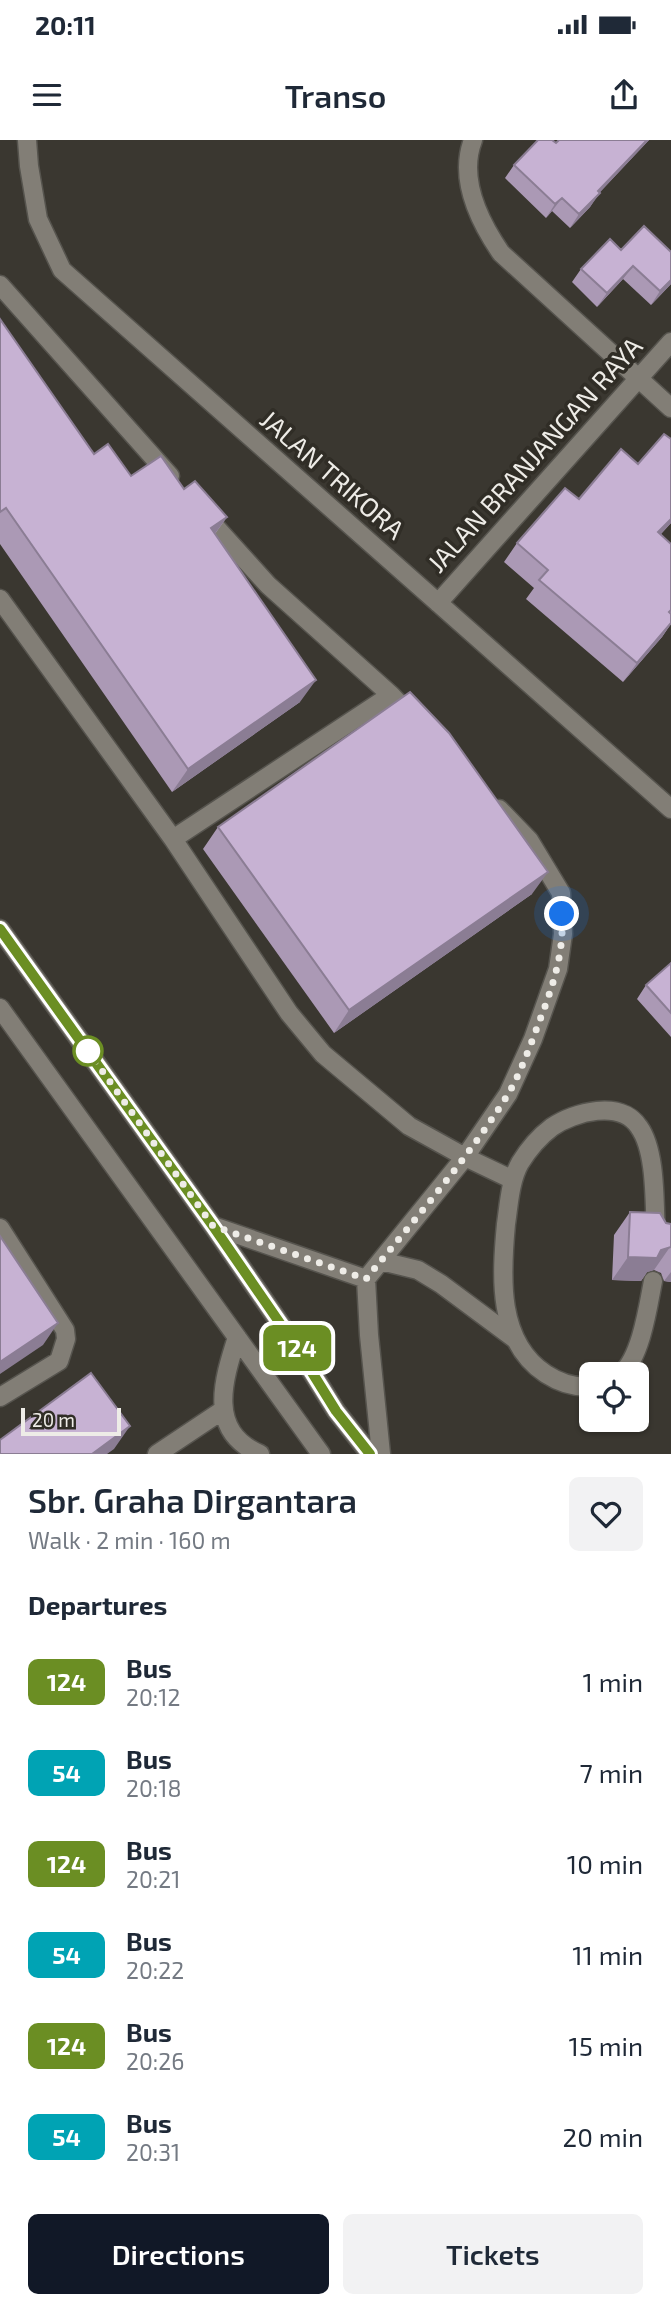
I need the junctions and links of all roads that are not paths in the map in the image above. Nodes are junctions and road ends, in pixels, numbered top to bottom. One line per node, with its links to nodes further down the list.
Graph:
1 (27, 140): 8 (street, JALAN TRIKORA)
2 (473, 140): 5 (street)
3 (0, 285): 9 (street)
4 (671, 342): 5 (street, JALAN BRANJANGAN RAYA)
5 (638, 379): 6 (street); 8 (street, JALAN BRANJANGAN RAYA)
6 (671, 408)
7 (0, 599): 13 (street)
8 (438, 603): 12 (street, JALAN TRIKORA)
9 (391, 695): 10 (street); 13 (street)
10 (428, 734)
11 (483, 792): 16 (street)
12 (671, 809)
13 (173, 839): 16 (street)
14 (0, 929): 18 (street)
15 (0, 1008): 24 (street)
16 (465, 1157): 17 (street); 21 (street)
17 (513, 1180): 20 (street); 25 (street)
18 (213, 1226): 22 (street); 33 (street)
19 (0, 1228): 28 (street)
20 (656, 1236)
21 (381, 1261): 22 (street); 25 (street)
22 (366, 1279): 34 (street)
23 (653, 1281): 26 (street)
24 (237, 1337): 29 (street); 32 (street)
25 (515, 1339): 27 (street)
26 (628, 1362)
27 (579, 1386)
28 (0, 1397)
29 (223, 1410): 30 (street); 31 (street)
30 (246, 1452)
31 (157, 1454)
32 (321, 1454)
33 (370, 1454)
34 (381, 1454)

